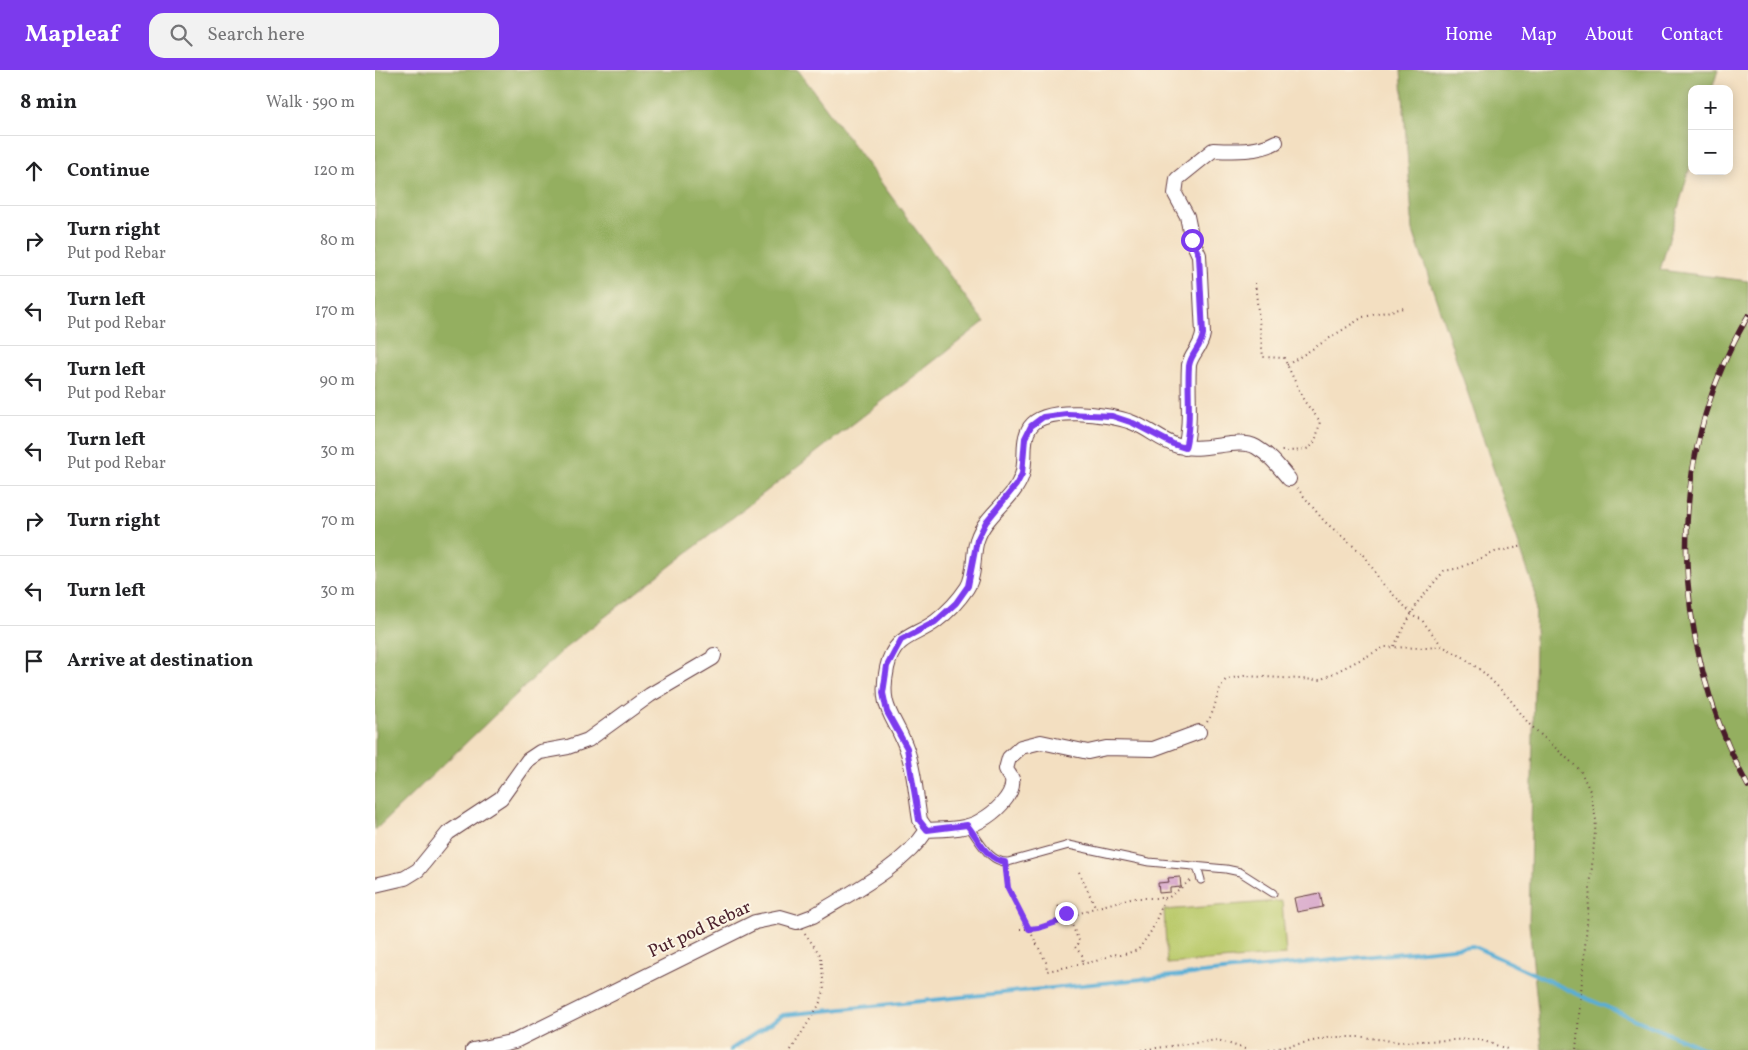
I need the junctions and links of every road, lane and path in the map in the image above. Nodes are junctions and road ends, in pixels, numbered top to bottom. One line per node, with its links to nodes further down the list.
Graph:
1 (1276, 142): 5 (street)
2 (1255, 284): 4 (path)
3 (1404, 308): 4 (path)
4 (1287, 364): 6 (path)
5 (1185, 448): 6 (street); 15 (street)
6 (1261, 451): 7 (street)
7 (1289, 478): 9 (path)
8 (1524, 546): 9 (path)
9 (1412, 614): 10 (path); 11 (path)
10 (1394, 646): 11 (path); 13 (path)
11 (1442, 646): 36 (path)
12 (714, 655): 20 (street)
13 (1199, 732): 14 (street)
14 (967, 825): 15 (street); 16 (lane)
15 (927, 830): 26 (street)
16 (1005, 862): 17 (lane); 28 (path)
17 (1197, 866): 19 (lane); 21 (lane)
18 (1079, 872): 24 (path)
19 (1200, 877): 22 (path)
20 (375, 885)
21 (1273, 893)
22 (1165, 898): 24 (path); 29 (path)
23 (1058, 906): 25 (path)
24 (1096, 908): 25 (path)
25 (1069, 918): 28 (path); 29 (path)
26 (797, 922): 30 (street, Put pod Rebar); 31 (path)
27 (1020, 929): 28 (path)
28 (1029, 929): 29 (path)
29 (1083, 964)
30 (473, 1050)
31 (791, 1050)
32 (1141, 1050): 33 (path)
33 (1247, 1050)
34 (1269, 1050): 35 (path)
35 (1511, 1050)
36 (1576, 1050)

